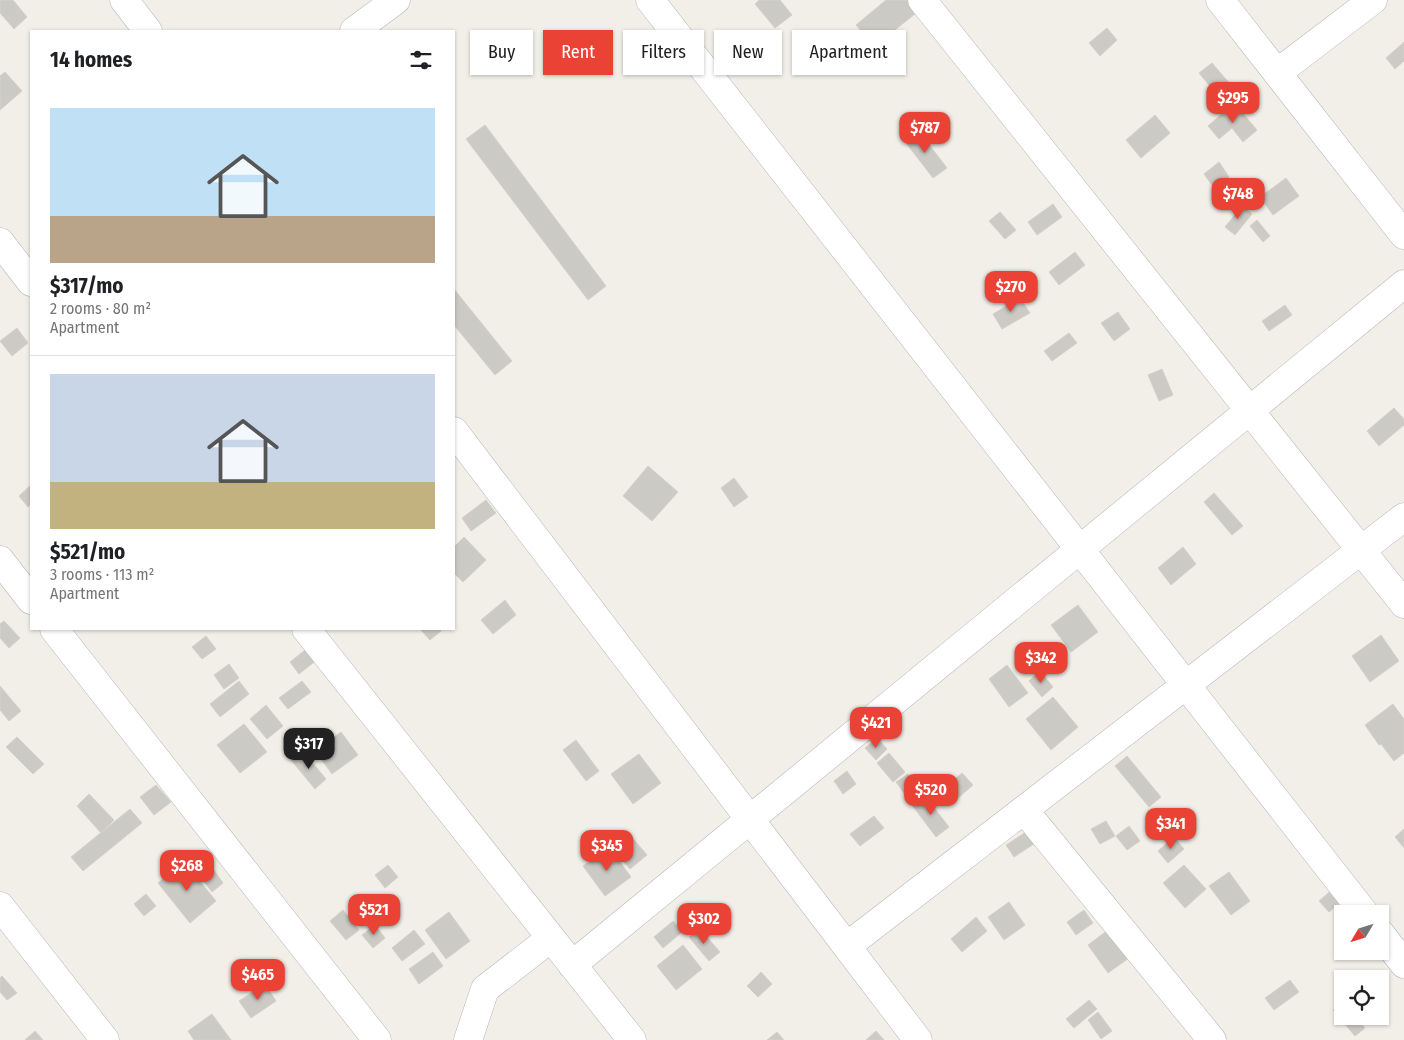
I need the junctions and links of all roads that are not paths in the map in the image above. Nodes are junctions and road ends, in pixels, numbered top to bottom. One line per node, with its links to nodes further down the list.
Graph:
1 (124, 0): 7 (street)
2 (650, 0): 17 (street)
3 (922, 0): 14 (street)
4 (1220, 0): 9 (street)
5 (1373, 0): 9 (street)
6 (393, 1): 8 (street)
7 (147, 30)
8 (355, 30)
9 (1277, 73): 10 (street)
10 (1404, 235)
11 (0, 242): 12 (street)
12 (30, 277)
13 (1404, 284): 14 (street)
14 (1249, 410): 17 (street); 18 (street)
15 (455, 432): 26 (street)
16 (1404, 517): 18 (street)
17 (1080, 549): 24 (street); 26 (street)
18 (1361, 550): 21 (street); 24 (street)
19 (0, 560): 20 (street)
20 (30, 599)
21 (1404, 604)
22 (55, 630): 33 (street)
23 (307, 630): 29 (street)
24 (1186, 685): 25 (street); 27 (street)
25 (1024, 810): 30 (street); 37 (street)
26 (750, 819): 30 (street); 31 (street)
27 (1358, 905)
28 (0, 906): 32 (street)
29 (551, 938): 31 (street); 34 (street)
30 (847, 946): 36 (street)
31 (572, 964): 35 (street)
32 (105, 1040)
33 (377, 1040)
34 (468, 1040)
35 (632, 1040)
36 (918, 1040)
37 (1212, 1040)

